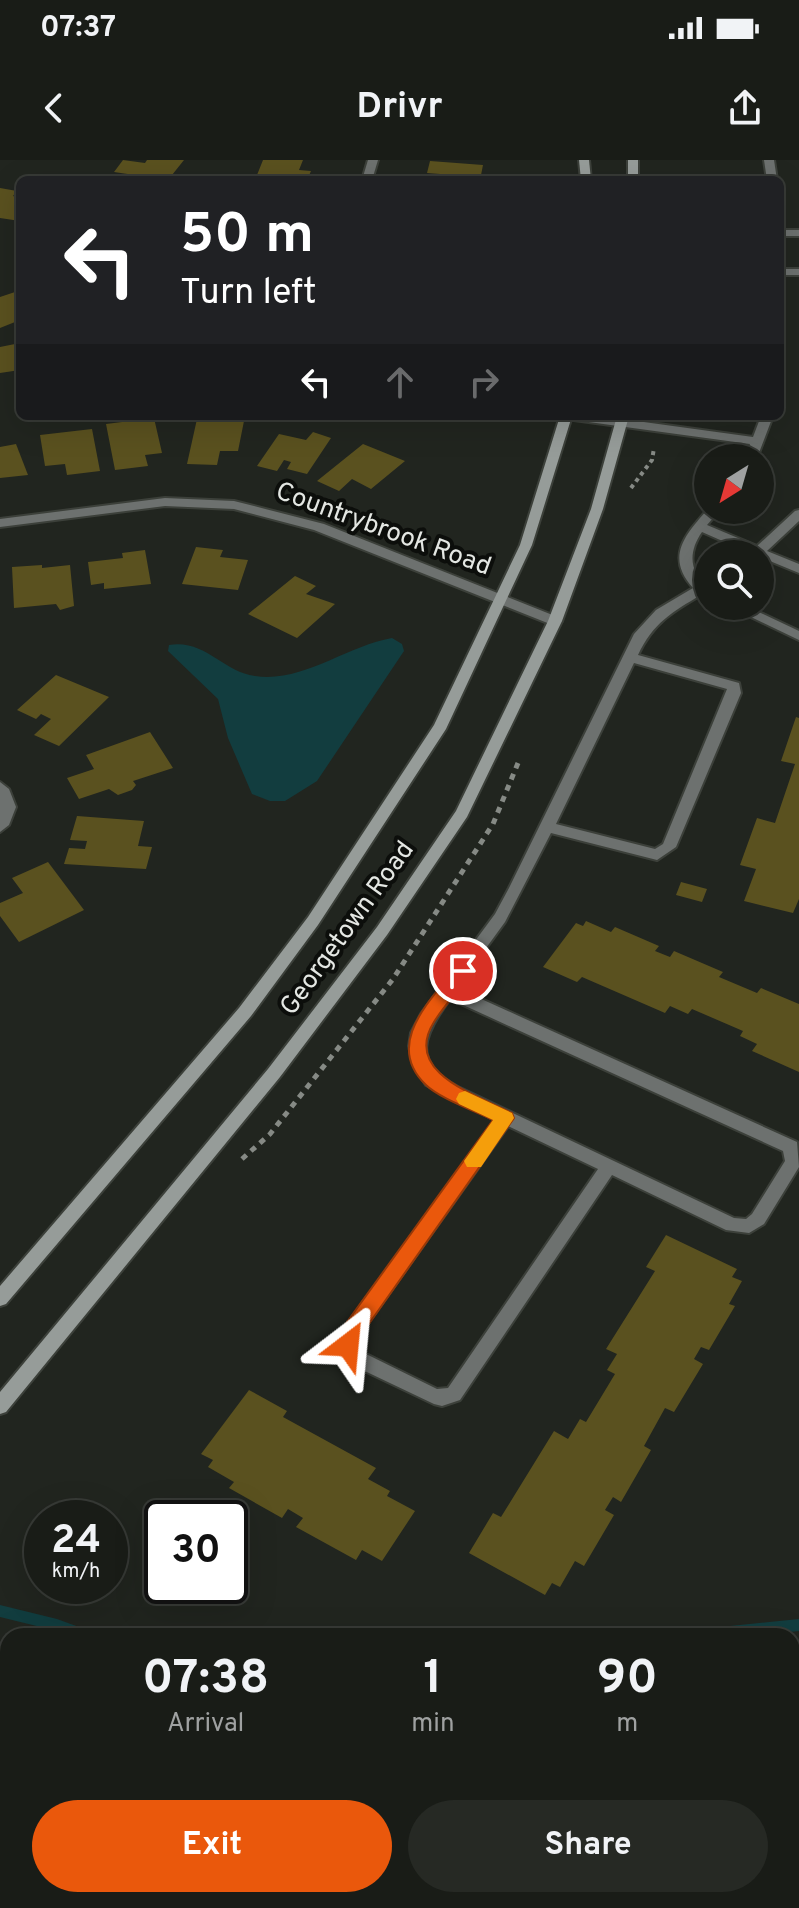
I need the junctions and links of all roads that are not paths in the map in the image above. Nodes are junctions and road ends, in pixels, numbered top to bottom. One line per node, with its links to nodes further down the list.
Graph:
1 (565, 420): 15 (main road, Georgetown Road)
2 (623, 420): 4 (street); 17 (main road, Georgetown Road)
3 (766, 420): 4 (street)
4 (759, 442)
5 (799, 514): 10 (street)
6 (0, 523): 15 (street, Countrybrook Road)
7 (702, 524): 8 (street)
8 (700, 527): 9 (street); 13 (street)
9 (730, 540)
10 (771, 540)
11 (774, 559): 12 (street)
12 (799, 569)
13 (694, 577)
14 (694, 596): 19 (street)
15 (500, 597): 17 (street, Countrybrook Road); 26 (main road, Georgetown Road)
16 (765, 620): 18 (street)
17 (555, 621): 27 (main road, Georgetown Road)
18 (799, 636)
19 (630, 657): 22 (street); 22 (street)
20 (0, 787): 21 (street)
21 (0, 827)
22 (547, 827): 23 (street)
23 (448, 991): 24 (street); 25 (street)
24 (505, 1118): 25 (street); 25 (street)
25 (608, 1167)
26 (0, 1299)
27 (0, 1406)

